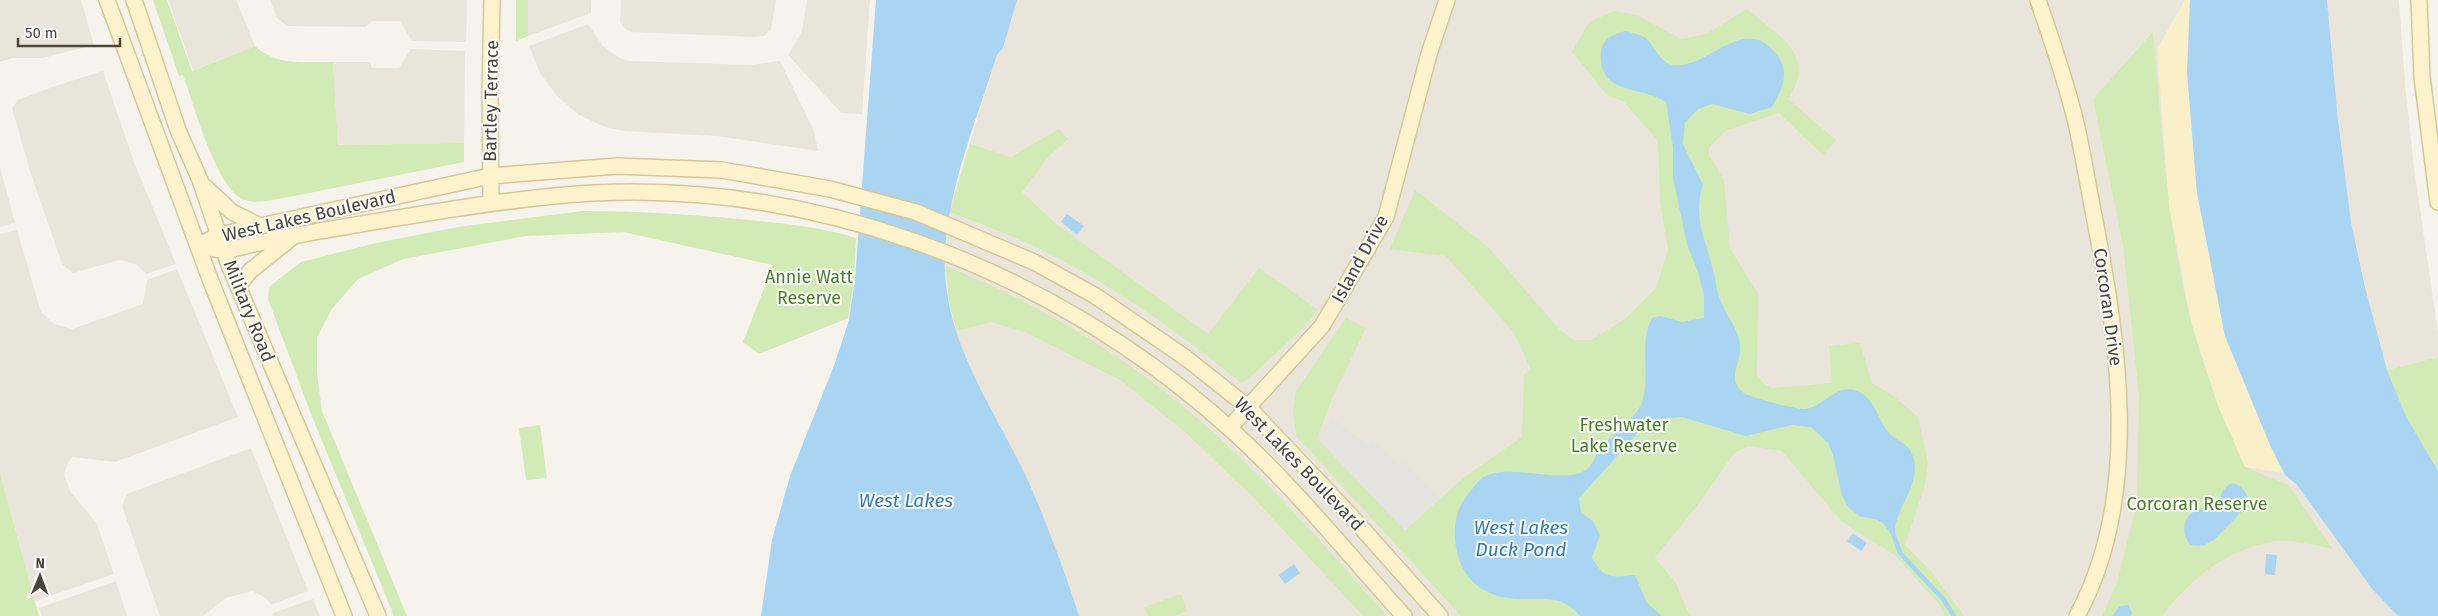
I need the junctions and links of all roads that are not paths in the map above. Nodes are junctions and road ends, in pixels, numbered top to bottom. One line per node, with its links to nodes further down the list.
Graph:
1 (107, 0): 14 (main road, Military Road)
2 (134, 0): 8 (main road, Military Road)
3 (492, 0): 7 (main road, Bartley Terrace)
4 (1447, 0): 17 (main road, Island Drive)
5 (2038, 0): 23 (main road, Corcoran Drive)
6 (2419, 0): 10 (main road)
7 (490, 176): 9 (main road, Bartley Terrace); 11 (main road, West Lakes Boulevard); 17 (main road, West Lakes Boulevard)
8 (200, 180): 11 (main road); 12 (main road, Military Road)
9 (492, 202): 13 (main road, West Lakes Boulevard); 18 (main road, West Lakes Boulevard)
10 (2438, 202)
11 (260, 226): 12 (main road, West Lakes Boulevard)
12 (219, 235): 14 (main road, West Lakes Boulevard); 15 (main road, Military Road)
13 (294, 236): 15 (main road, West Lakes Boulevard); 16 (main road)
14 (198, 246): 15 (main road, West Lakes Boulevard); 19 (main road, Military Road)
15 (225, 250): 16 (main road, Military Road)
16 (238, 286): 20 (main road, Military Road)
17 (1249, 408): 18 (main road, Island Drive); 22 (main road, West Lakes Boulevard)
18 (1229, 428): 21 (main road, West Lakes Boulevard)
19 (344, 616)
20 (378, 616)
21 (1404, 616)
22 (1440, 616)
23 (2078, 616)

